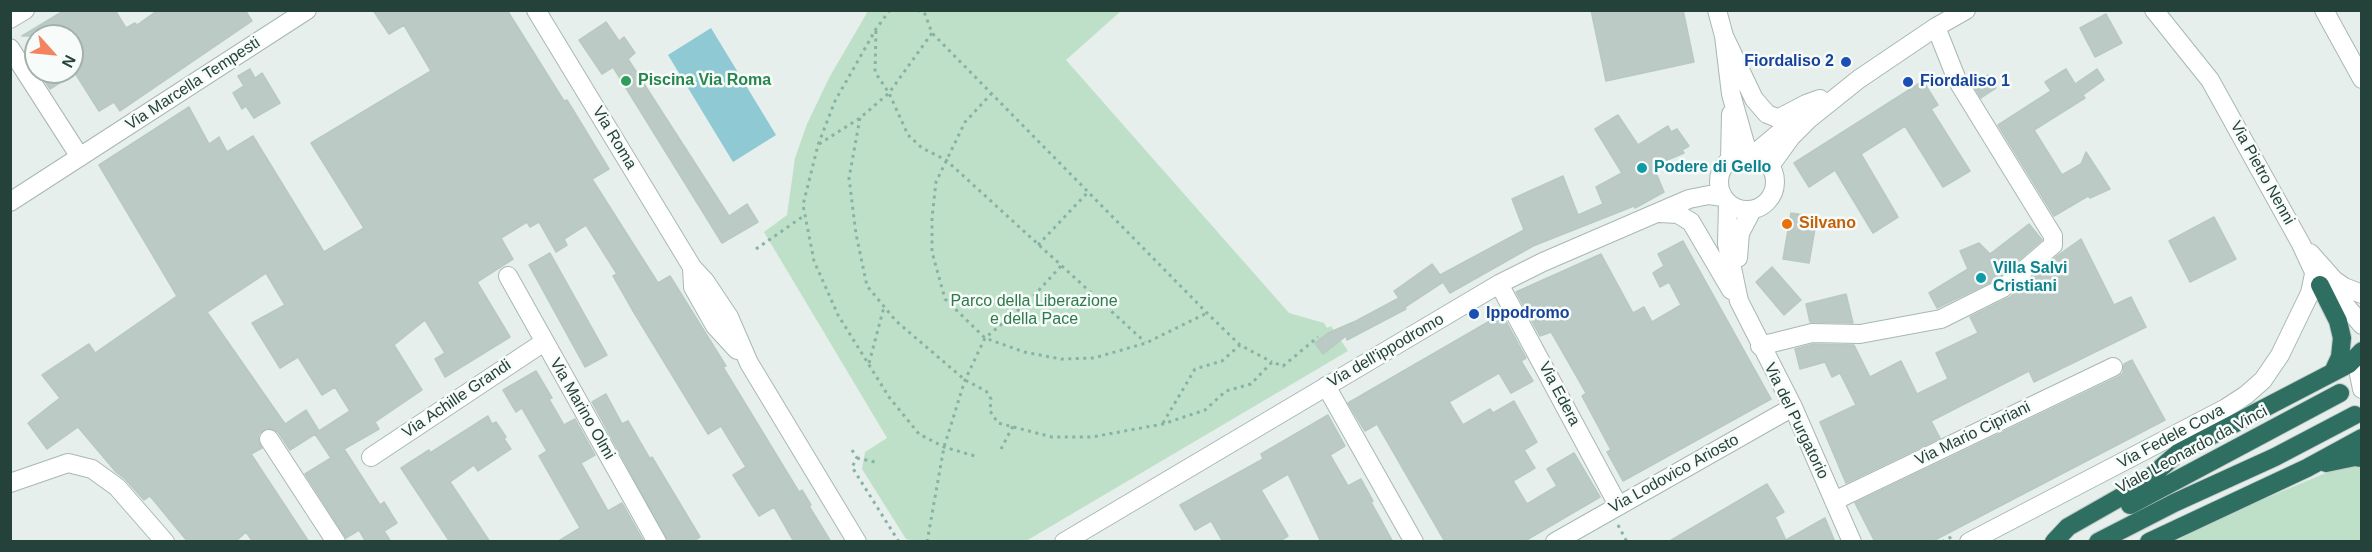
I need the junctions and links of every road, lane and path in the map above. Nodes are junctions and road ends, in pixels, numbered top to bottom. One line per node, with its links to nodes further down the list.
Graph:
1 (25, 10): 11 (street)
2 (307, 10): 27 (street, Via Marcella Tempesti)
3 (536, 10): 86 (street, Via Roma)
4 (890, 10): 13 (path)
5 (917, 10): 14 (path)
6 (1717, 10): 15 (street)
7 (1966, 10): 12 (street)
8 (2143, 10): 23 (street, Via Pietro Nenni)
9 (2154, 10): 23 (street, Via Pietro Nenni)
10 (2324, 10): 18 (street)
11 (10, 19)
12 (1936, 27): 17 (street); 54 (street)
13 (876, 29): 19 (path); 25 (path)
14 (932, 33): 19 (path); 20 (path)
15 (1724, 36): 21 (street); 22 (street)
16 (10, 48): 27 (street)
17 (1859, 79): 22 (street); 30 (street)
18 (2361, 79)
19 (889, 93): 24 (path); 28 (path)
20 (992, 93): 28 (path); 31 (path)
21 (1731, 94): 26 (street); 29 (street, Via del Purgatorio)
22 (1820, 99): 26 (street)
23 (2221, 103): 37 (street, Via Pietro Nenni)
24 (860, 118): 25 (path); 46 (path)
25 (818, 145): 36 (path)
26 (1751, 155): 29 (street); 30 (street)
27 (80, 157): 33 (street, Via Marcella Tempesti)
28 (946, 160): 38 (path); 50 (path)
29 (1730, 160): 32 (street, Via del Purgatorio)
30 (1770, 166): 34 (street, Via del Purgatorio)
31 (1089, 191): 38 (path); 47 (path)
32 (1725, 200): 34 (street); 35 (street, Via dell'ippodromo); 45 (street, Via del Purgatorio)
33 (10, 202)
34 (1752, 210): 45 (street, Via del Purgatorio)
35 (1656, 213): 43 (street, Via dell'ippodromo); 45 (street)
36 (805, 214): 39 (path); 57 (path)
37 (2301, 244): 42 (street, Via Pietro Nenni); 44 (street, Via Pietro Nenni)
38 (1038, 245): 40 (path)
39 (756, 249)
40 (1061, 266): 50 (path); 52 (path)
41 (508, 276): 51 (street, Via Marino Olmi)
42 (2317, 280): 48 (street, Via Pietro Nenni); 59 (highway); 82 (street, Via Fedele Cova)
43 (1500, 284): 61 (street, Via dell'ippodromo); 81 (street, Via Edera)
44 (2361, 294)
45 (1738, 301): 54 (street, Via del Purgatorio)
46 (884, 307): 57 (path); 60 (path)
47 (1207, 313): 52 (path); 53 (path)
48 (2361, 325)
49 (1318, 337): 56 (path)
50 (985, 338): 52 (path); 60 (path)
51 (544, 342): 74 (street, Via Achille Grandi); 85 (street, Via Marino Olmi)
52 (1146, 343)
53 (1240, 345): 56 (path); 66 (path)
54 (1760, 346): 64 (street, Via del Purgatorio)
55 (2361, 352): 59 (highway); 62 (street)
56 (1272, 362): 66 (path)
57 (868, 364): 70 (path)
58 (2113, 367): 80 (street, Via Mario Cipriani)
59 (2332, 372): 95 (highway)
60 (965, 380): 67 (path); 70 (path)
61 (1326, 386): 89 (street, Via dell'ippodromo); 90 (street)
62 (2361, 389)
63 (2340, 393): 96 (highway, Viale Leonardo da Vinci)
64 (1793, 407): 80 (street, Via del Purgatorio); 81 (street, Via Lodovico Ariosto)
65 (2355, 415): 97 (highway)
66 (1163, 424): 67 (path)
67 (1013, 426): 71 (path)
68 (2361, 438): 78 (highway)
69 (269, 439): 84 (street)
70 (944, 447): 73 (path); 88 (path)
71 (1001, 449)
72 (852, 450): 75 (path)
73 (975, 456)
74 (371, 457)
75 (857, 458): 77 (path); 87 (path)
76 (2361, 458): 78 (highway)
77 (879, 464)
78 (2307, 468): 98 (highway)
79 (10, 483): 83 (street)
80 (1834, 501): 93 (street, Via del Purgatorio)
81 (1616, 512): 91 (street, Via Lodovico Ariosto); 92 (path)
82 (1961, 539): 94 (path)
83 (165, 542)
84 (336, 542)
85 (657, 542)
86 (857, 542)
87 (899, 542)
88 (927, 542)
89 (1064, 542)
90 (1413, 542)
91 (1555, 542)
92 (1627, 542)
93 (1852, 542)
94 (1942, 542)
95 (2054, 542)
96 (2062, 542)
97 (2098, 542)
98 (2149, 542)

